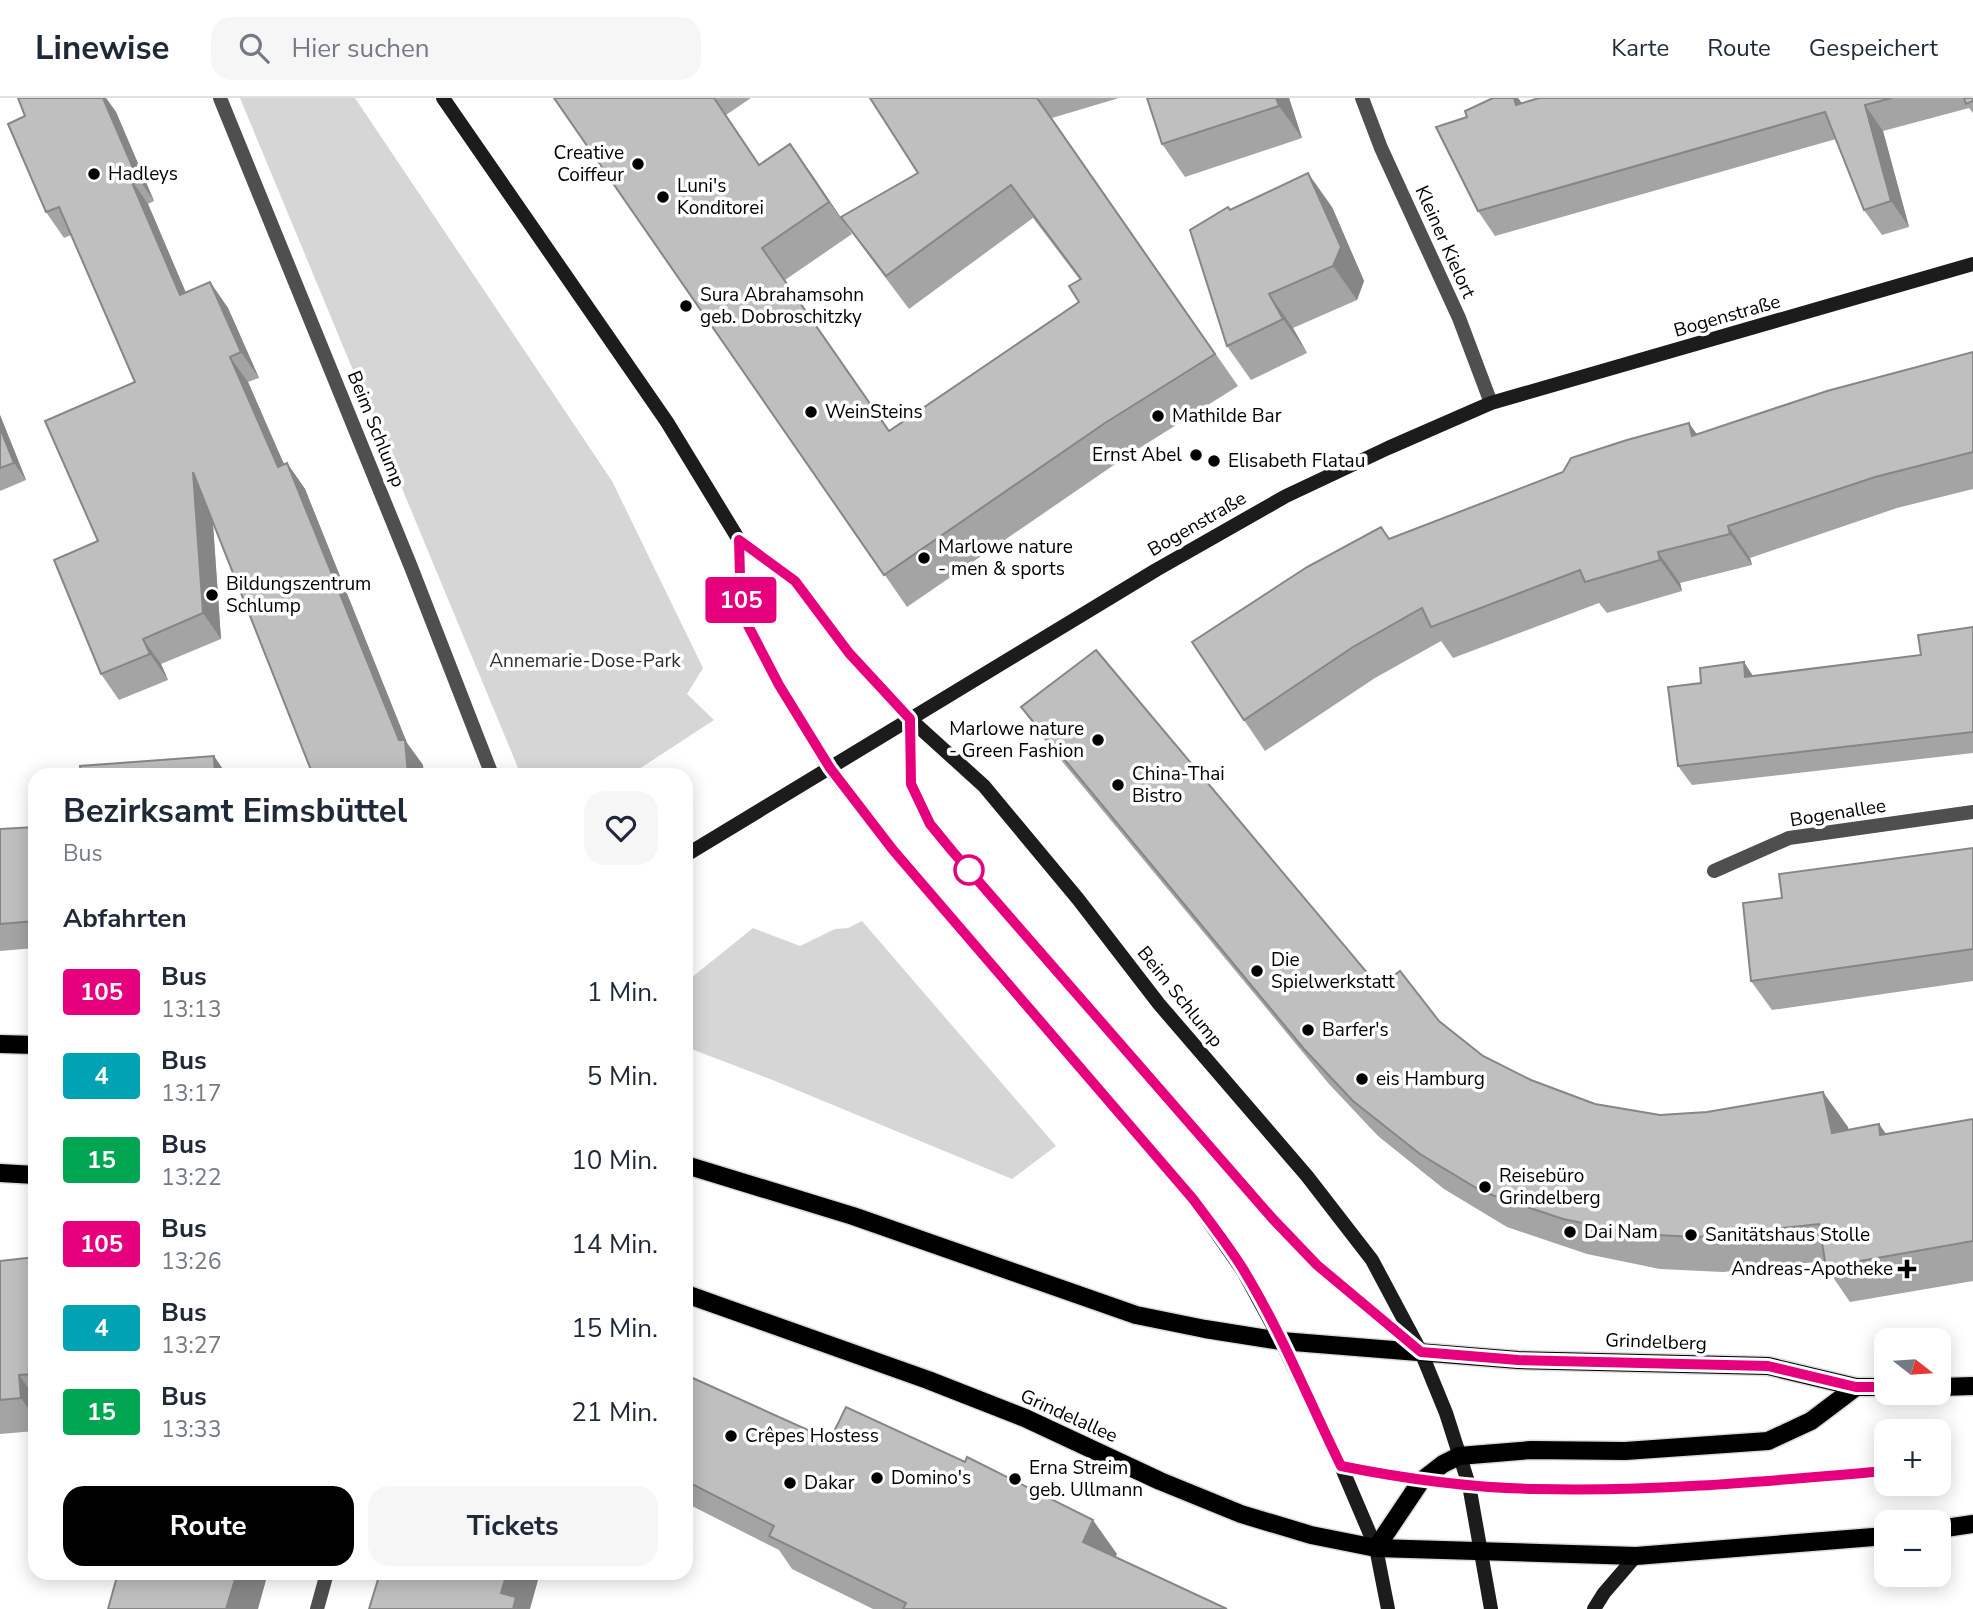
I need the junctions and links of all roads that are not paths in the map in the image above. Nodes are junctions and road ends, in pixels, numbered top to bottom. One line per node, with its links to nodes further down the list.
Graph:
1 (220, 98): 8 (street, Beim Schlump)
2 (443, 98): 6 (main road, Beim Schlump)
3 (1362, 98): 5 (street, Kleiner Kielort)
4 (1973, 264): 5 (main road, Bogenstraße)
5 (1491, 403): 7 (main road, Bogenstraße)
6 (739, 540): 7 (main road, Beim Schlump); 9 (main road, Beim Schlump)
7 (910, 719): 9 (main road, Bogenstraße); 20 (main road, Beim Schlump)
8 (489, 768)
9 (830, 768): 11 (main road, Bogenstraße); 19 (main road, Beim Schlump)
10 (1973, 812): 12 (street, Bogenallee)
11 (693, 851)
12 (1714, 871)
13 (0, 1044): 14 (main road)
14 (28, 1045)
15 (693, 1167): 19 (main road)
16 (0, 1172): 17 (main road)
17 (28, 1174)
18 (693, 1296): 29 (main road, Grindelallee)
19 (1281, 1341): 20 (main road); 29 (main road, Beim Schlump)
20 (1421, 1352): 22 (main road, Grindelberg); 25 (main road, Beim Schlump)
21 (1973, 1386): 24 (main road)
22 (1856, 1387): 23 (main road, Grindelberg); 25 (main road)
23 (1874, 1387)
24 (1951, 1387)
25 (1459, 1456): 29 (main road); 30 (main road, Beim Schlump)
26 (1973, 1524): 27 (main road)
27 (1951, 1527)
28 (1874, 1537): 31 (main road)
29 (1376, 1548): 30 (main road, Grindelallee); 34 (main road, Beim Schlump)
30 (1481, 1549): 31 (main road); 35 (main road, Beim Schlump)
31 (1636, 1556): 36 (main road)
32 (325, 1580): 33 (street)
33 (317, 1609)
34 (1388, 1609)
35 (1491, 1609)
36 (1594, 1609)

